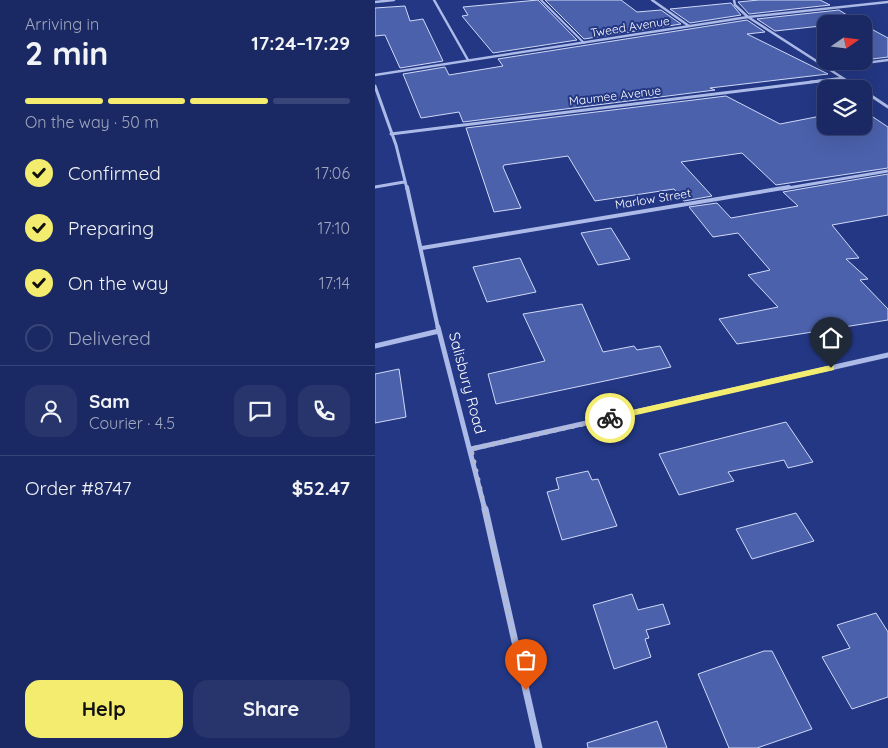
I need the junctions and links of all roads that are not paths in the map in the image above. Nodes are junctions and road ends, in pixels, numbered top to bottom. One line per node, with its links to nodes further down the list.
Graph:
1 (394, 0): 6 (street)
2 (434, 0): 11 (street)
3 (541, 0): 10 (lane)
4 (652, 0): 9 (street)
5 (734, 0): 8 (street)
6 (375, 2)
7 (888, 2): 8 (street, Tweed Avenue)
8 (747, 16): 9 (street, Tweed Avenue); 13 (street)
9 (689, 26): 10 (street, Tweed Avenue)
10 (584, 43): 11 (street, Tweed Avenue)
11 (469, 60): 16 (street, Tweed Avenue)
12 (888, 60): 14 (street)
13 (817, 62)
14 (873, 62)
15 (830, 70): 17 (street)
16 (375, 75)
17 (842, 78): 18 (street); 22 (street, Maumee Avenue)
18 (845, 80)
19 (375, 86): 22 (street, Salisbury Road)
20 (872, 96): 21 (street)
21 (888, 106)
22 (391, 134): 24 (street, Salisbury Road)
23 (888, 171): 26 (street, Marlow Street)
24 (404, 182): 25 (street); 26 (street, Salisbury Road)
25 (375, 187)
26 (422, 248): 27 (street, Salisbury Road)
27 (439, 331): 28 (street); 30 (street, Salisbury Road)
28 (375, 346)
29 (888, 355): 30 (street)
30 (471, 449): 31 (street, Salisbury Road)
31 (539, 748)

